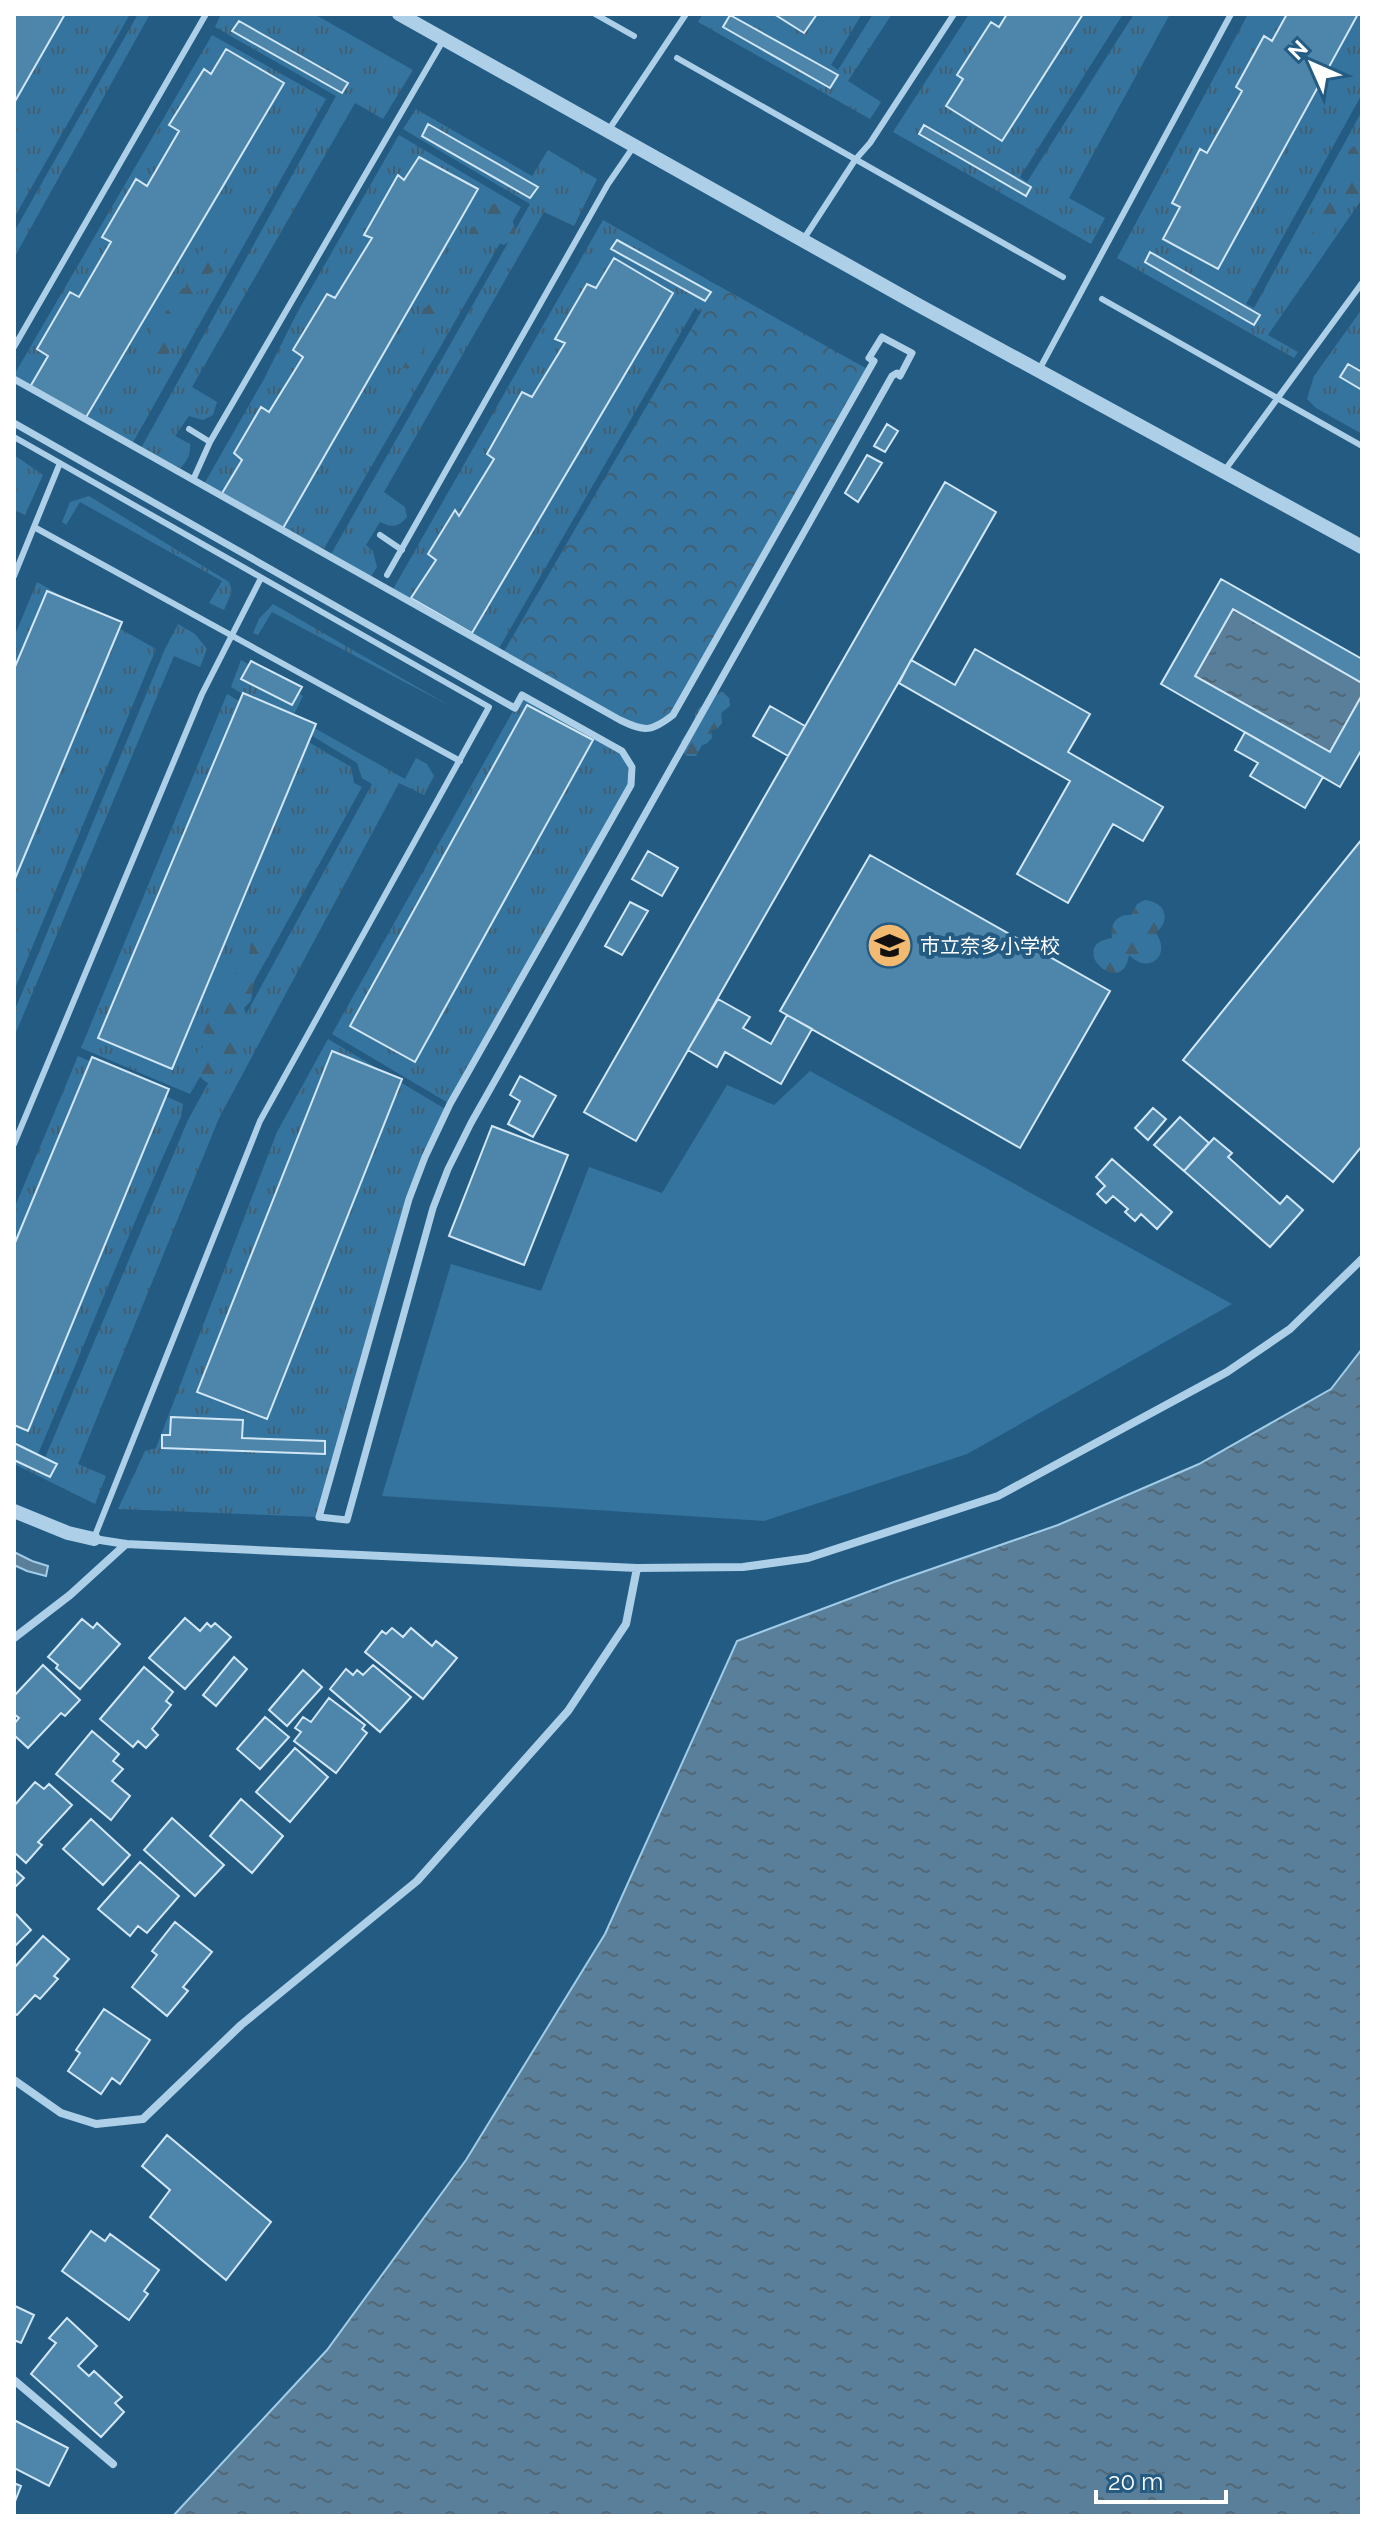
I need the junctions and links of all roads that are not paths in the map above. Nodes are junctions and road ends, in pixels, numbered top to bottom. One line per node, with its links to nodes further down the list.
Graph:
1 (206, 14): 18 (lane)
2 (399, 14): 8 (street)
3 (595, 14): 7 (lane)
4 (686, 14): 10 (lane)
5 (954, 14): 12 (lane)
6 (1231, 14): 20 (lane)
7 (634, 36)
8 (444, 39): 10 (street); 26 (lane)
9 (677, 58): 12 (lane)
10 (608, 131): 11 (street)
11 (634, 146): 13 (street); 34 (lane)
12 (855, 160): 13 (lane); 14 (lane)
13 (803, 240): 20 (street)
14 (1063, 277)
15 (1362, 283): 22 (lane)
16 (1102, 299): 22 (lane)
17 (14, 329): 18 (lane)
18 (22, 334): 19 (lane)
19 (14, 347)
20 (1039, 370): 29 (street)
21 (14, 379): 30 (street)
22 (1278, 398): 27 (lane); 29 (lane)
23 (14, 423): 30 (street)
24 (189, 429): 26 (lane)
25 (14, 437): 28 (lane)
26 (210, 442): 30 (lane)
27 (1362, 446)
28 (60, 463): 31 (lane); 37 (lane)
29 (1225, 470): 33 (street)
30 (193, 480)
31 (34, 527): 36 (lane); 38 (lane)
32 (380, 535): 34 (lane)
33 (1362, 547)
34 (402, 550): 35 (lane)
35 (387, 575)
36 (14, 576)
37 (261, 578): 38 (lane); 39 (lane)
38 (231, 635): 39 (lane); 40 (lane)
39 (460, 761): 43 (lane)
40 (14, 1144)
41 (1362, 1259): 45 (street)
42 (14, 1511): 43 (street)
43 (94, 1539): 44 (street)
44 (126, 1544): 45 (street); 46 (street)
45 (637, 1568): 47 (street)
46 (14, 1638)
47 (14, 2080)
48 (14, 2380): 49 (street)
49 (113, 2464)

